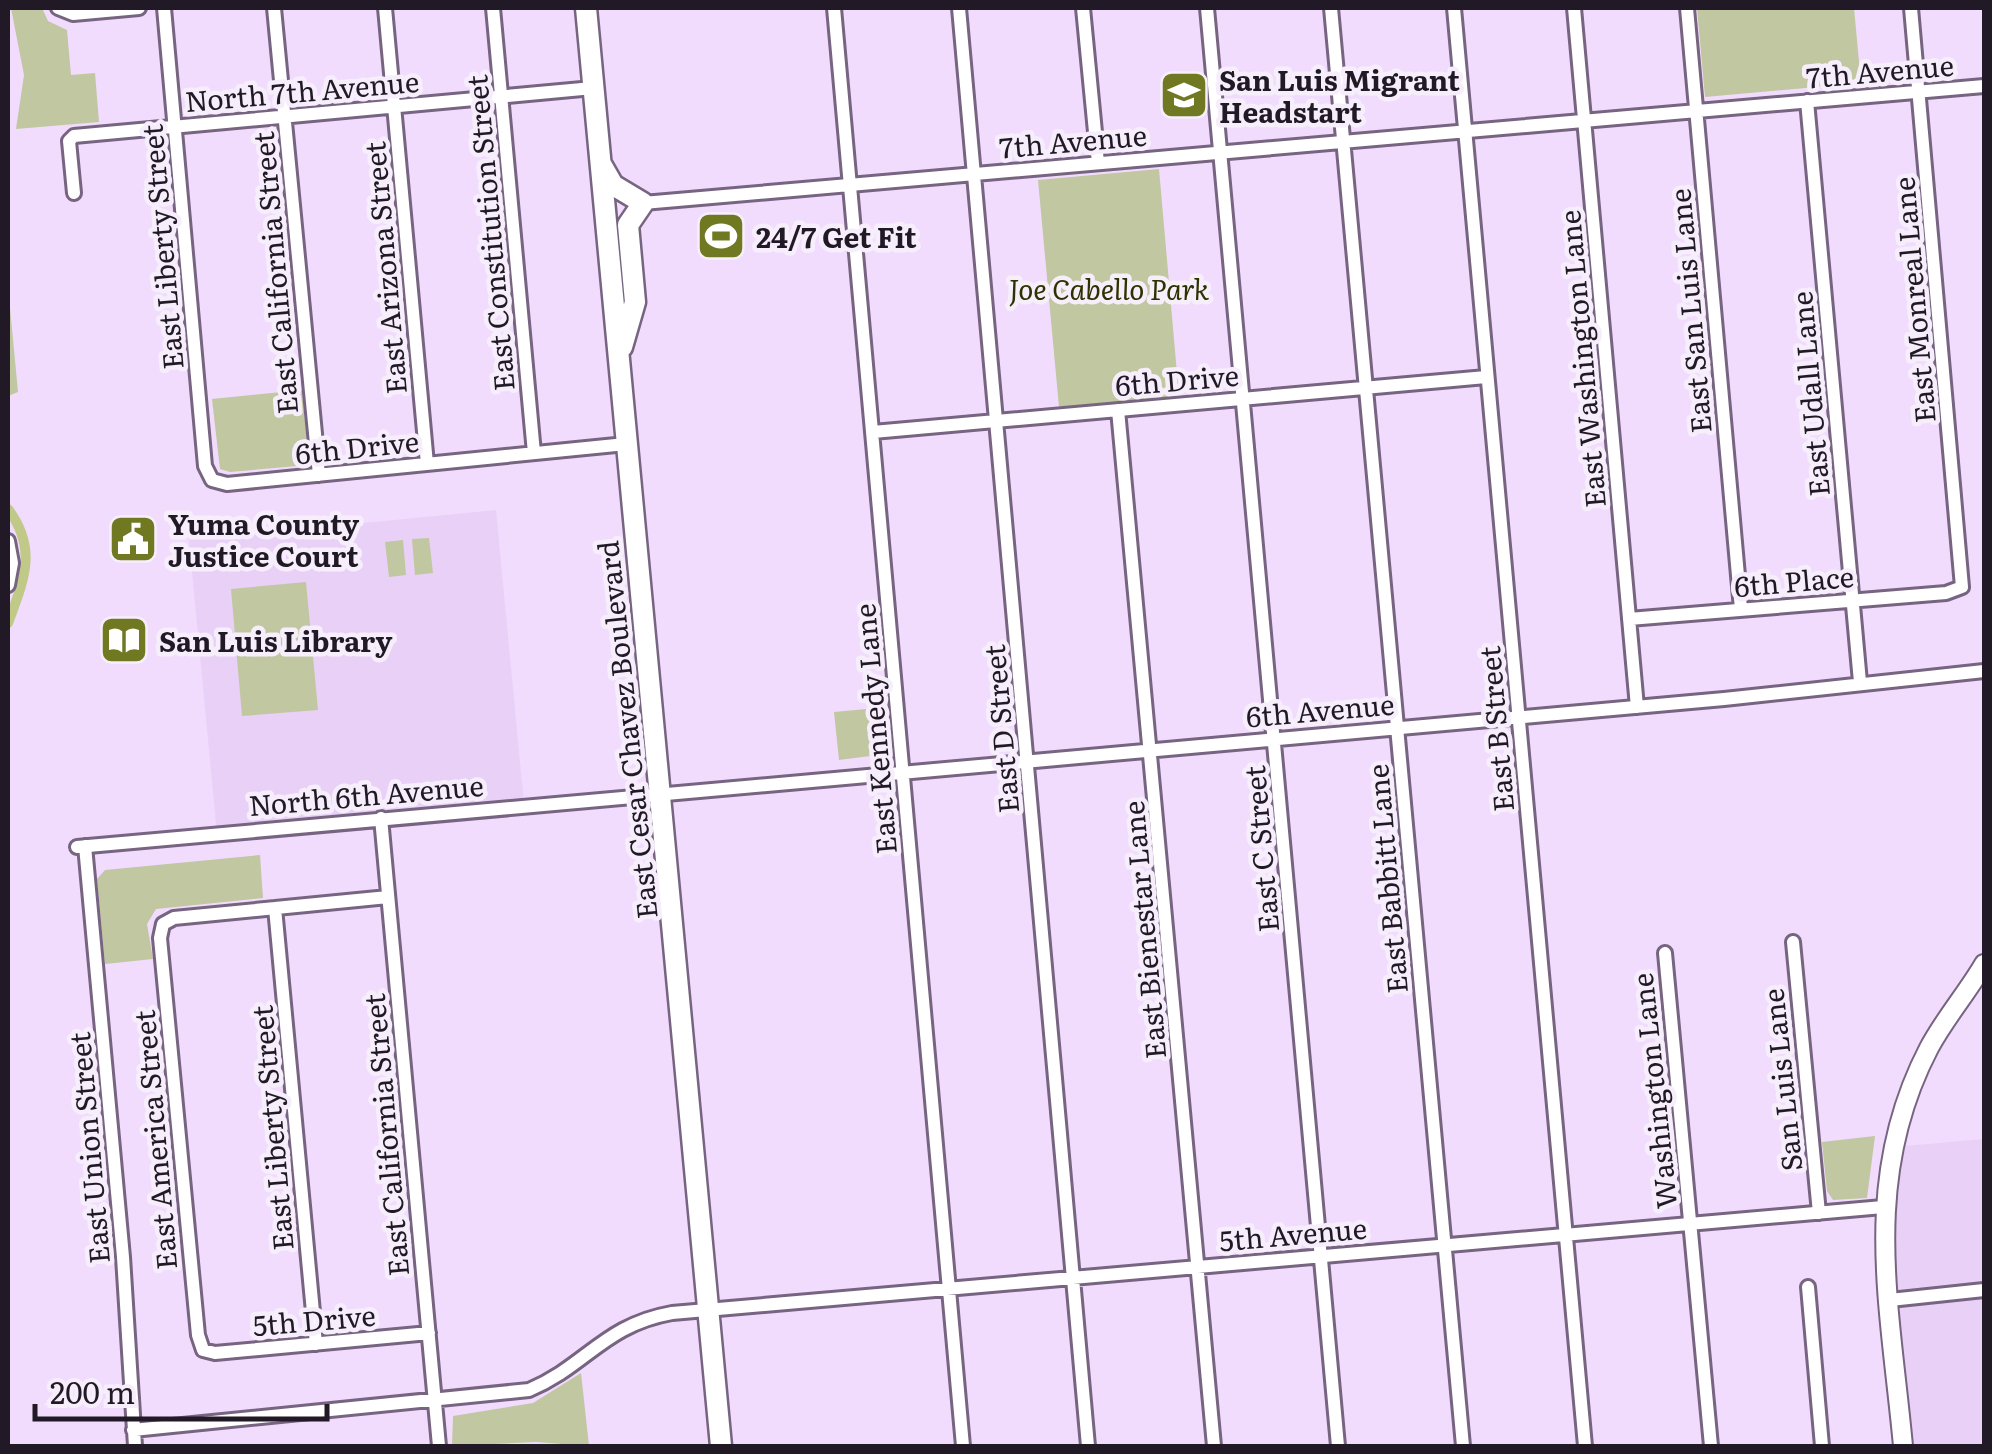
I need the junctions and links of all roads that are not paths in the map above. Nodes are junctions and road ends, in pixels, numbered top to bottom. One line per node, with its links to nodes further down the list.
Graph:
1 (139, 8): 16 (street)
2 (164, 8): 26 (street, East Liberty Street)
3 (274, 8): 24 (street, East California Street)
4 (386, 8): 22 (street, East Arizona Street)
5 (493, 8): 20 (street, East Constitution Street)
6 (586, 8): 18 (highway, East Cesar Chavez Boulevard)
7 (834, 8): 33 (street, East Kennedy Lane)
8 (959, 8): 32 (street, East D Street)
9 (1083, 8): 31 (street)
10 (1207, 8): 29 (street, East C Street)
11 (1331, 8): 28 (street, East Babbitt Lane)
12 (1454, 8): 27 (street, East B Street)
13 (1574, 8): 25 (street, East Washington Lane)
14 (1687, 8): 23 (street, East San Luis Lane)
15 (1911, 8): 19 (street, East Monreal Lane)
16 (60, 9)
17 (1984, 86): 19 (street, 7th Avenue)
18 (593, 88): 20 (street, North 7th Avenue); 30 (highway, East Cesar Chavez Boulevard)
19 (1919, 92): 21 (street, 7th Avenue); 50 (street, East Monreal Lane)
20 (501, 96): 22 (street, North 7th Avenue); 44 (street, East Constitution Street)
21 (1808, 101): 23 (street, 7th Avenue); 51 (street, East Udall Lane)
22 (394, 106): 24 (street, North 7th Avenue); 45 (street, East Arizona Street)
23 (1696, 111): 25 (street, 7th Avenue); 52 (street, East San Luis Lane)
24 (284, 116): 26 (street, North 7th Avenue); 46 (street, East California Street)
25 (1585, 120): 27 (street, 7th Avenue); 53 (street, East Washington Lane)
26 (175, 126): 34 (street, North 7th Avenue); 47 (street, East Liberty Street)
27 (1466, 130): 28 (street, 7th Avenue); 37 (street, East B Street)
28 (1344, 141): 29 (street, 7th Avenue); 38 (street, East Babbitt Lane)
29 (1220, 153): 31 (street, 7th Avenue); 39 (street, East C Street)
30 (600, 162): 35 (highway); 36 (highway, East Cesar Chavez Boulevard)
31 (1098, 164): 32 (street, 7th Avenue)
32 (974, 174): 33 (street, 7th Avenue); 41 (street, East D Street)
33 (850, 185): 35 (street, 7th Avenue); 42 (street, East Kennedy Lane)
34 (74, 193)
35 (643, 203): 36 (highway)
36 (618, 358): 43 (highway, East Cesar Chavez Boulevard)
37 (1486, 377): 38 (street, 6th Drive); 57 (street, East B Street)
38 (1367, 388): 39 (street, 6th Drive); 58 (street, East Babbitt Lane)
39 (1242, 399): 40 (street, 6th Drive); 59 (street, East C Street)
40 (1118, 410): 41 (street, 6th Drive); 60 (street, East Bienestar Lane)
41 (996, 421): 42 (street, 6th Drive); 61 (street, East D Street)
42 (873, 432): 62 (street, East Kennedy Lane)
43 (626, 444): 44 (street, 6th Drive); 63 (highway, East Cesar Chavez Boulevard)
44 (534, 454): 45 (street, 6th Drive)
45 (428, 464): 46 (street, 6th Drive)
46 (319, 475): 47 (street, 6th Drive)
47 (212, 480)
48 (8, 540): 49 (street)
49 (8, 586)
50 (1962, 587): 51 (street, 6th Place)
51 (1852, 600): 52 (street, 6th Place); 55 (street, East Udall Lane)
52 (1741, 609): 53 (street, 6th Place)
53 (1629, 619): 56 (street, East Washington Lane)
54 (1984, 671): 55 (street, 6th Avenue)
55 (1860, 682): 56 (street, 6th Avenue)
56 (1637, 707): 57 (street, 6th Avenue)
57 (1519, 716): 58 (street, 6th Avenue); 74 (street, East B Street)
58 (1397, 728): 59 (street, 6th Avenue); 75 (street, East Babbitt Lane)
59 (1276, 738): 60 (street, 6th Avenue); 76 (street, East C Street)
60 (1151, 749): 61 (street, 6th Avenue); 77 (street, East Bienestar Lane)
61 (1028, 760): 62 (street, 6th Avenue); 78 (street, East D Street)
62 (903, 770): 63 (street, 6th Avenue); 79 (street, East Kennedy Lane)
63 (660, 793): 64 (street, North 6th Avenue); 83 (highway, East Cesar Chavez Boulevard)
64 (381, 818): 65 (street, North 6th Avenue); 66 (street, East California Street)
65 (81, 846): 88 (street, East Union Street)
66 (388, 898): 67 (street); 84 (street, East California Street)
67 (276, 908): 85 (street, East Liberty Street); 86 (street, East America Street)
68 (1793, 942): 72 (street, San Luis Lane)
69 (1665, 953): 73 (street, Washington Lane)
70 (1984, 964): 71 (main road)
71 (1883, 1207): 72 (street, 5th Avenue); 82 (main road)
72 (1820, 1213): 73 (street, 5th Avenue)
73 (1692, 1224): 74 (street, 5th Avenue); 98 (street)
74 (1566, 1235): 75 (street, 5th Avenue); 97 (street, East B Street)
75 (1444, 1245): 76 (street, 5th Avenue); 96 (street, East Babbitt Lane)
76 (1320, 1255): 77 (street, 5th Avenue); 95 (street, East C Street)
77 (1200, 1266): 78 (street, 5th Avenue); 94 (street, East Bienestar Lane)
78 (1074, 1276): 79 (street, 5th Avenue); 93 (street, East D Street)
79 (948, 1288): 83 (street, 5th Avenue); 92 (street, East Kennedy Lane)
80 (1808, 1288): 99 (street)
81 (1984, 1290): 82 (street)
82 (1890, 1300): 100 (main road)
83 (708, 1310): 87 (street, 5th Avenue); 91 (highway, East Cesar Chavez Boulevard)
84 (429, 1334): 85 (street, 5th Drive); 87 (street, East California Street)
85 (316, 1344): 86 (street, 5th Drive)
86 (203, 1350)
87 (435, 1402): 88 (street, 5th Avenue); 90 (street, East California Street)
88 (134, 1430): 89 (street, East Union Street)
89 (135, 1446)
90 (438, 1446)
91 (721, 1446)
92 (963, 1446)
93 (1088, 1446)
94 (1214, 1446)
95 (1338, 1446)
96 (1463, 1446)
97 (1586, 1446)
98 (1711, 1446)
99 (1822, 1446)
100 (1903, 1446)

